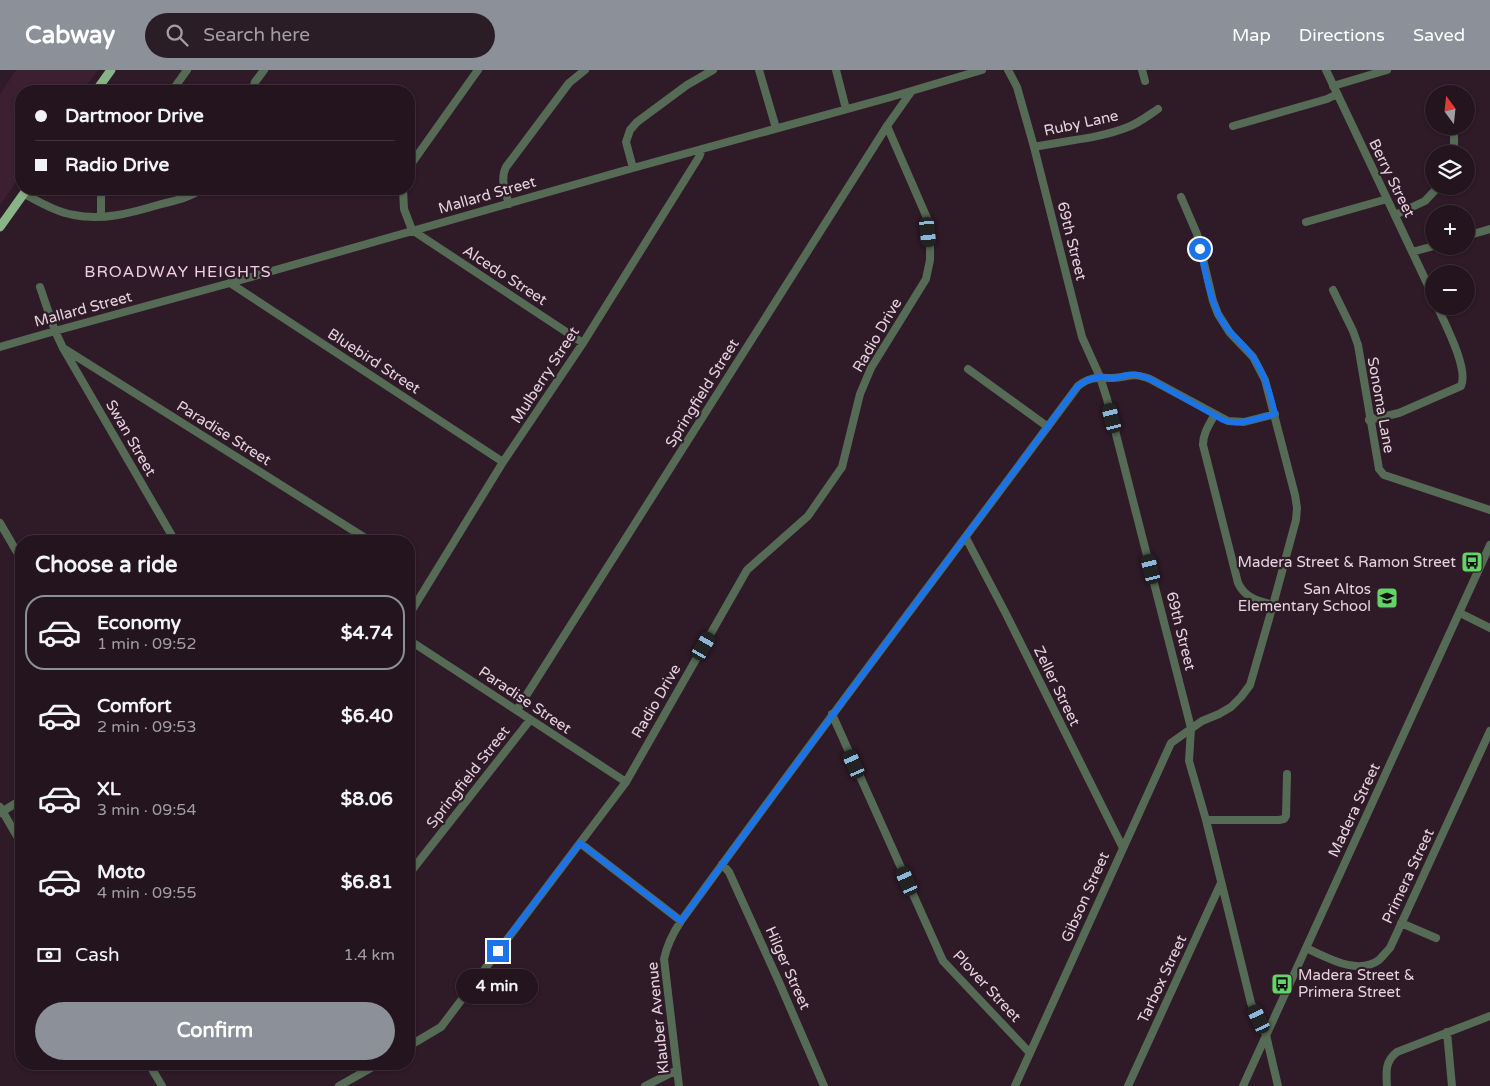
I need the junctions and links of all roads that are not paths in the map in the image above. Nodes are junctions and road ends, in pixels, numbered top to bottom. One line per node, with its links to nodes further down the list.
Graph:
1 (111, 70): 15 (main road)
2 (188, 70): 16 (street)
3 (264, 70): 17 (street)
4 (478, 70): 28 (street)
5 (585, 70): 38 (street)
6 (713, 70): 29 (street)
7 (759, 70): 25 (street)
8 (836, 70): 21 (street)
9 (982, 70): 19 (street, Mallard Street)
10 (1008, 70): 26 (street, 69th Street)
11 (1142, 70): 14 (street)
12 (1326, 70): 18 (street, Berry Street)
13 (1387, 70): 18 (street)
14 (1145, 81)
15 (100, 85)
16 (177, 85)
17 (255, 85)
18 (1334, 86): 20 (street, Berry Street)
19 (910, 92): 21 (street, Mallard Street); 23 (street, Springfield Street)
20 (1337, 94): 24 (street); 37 (street, Berry Street)
21 (846, 109): 25 (street, Mallard Street)
22 (1158, 109): 26 (street, Ruby Lane)
23 (887, 126): 76 (street, Springfield Street); 84 (street, Radio Drive)
24 (1233, 126)
25 (776, 128): 27 (street, Mallard Street)
26 (1034, 147): 58 (street, 69th Street)
27 (702, 149): 29 (street, Mallard Street); 54 (street, Mulberry Street)
28 (415, 159)
29 (633, 168): 38 (street, Mallard Street)
30 (23, 195): 42 (main road)
31 (32, 195): 40 (street)
32 (101, 195): 40 (street)
33 (189, 195): 40 (street)
34 (403, 195): 44 (street)
35 (1430, 195): 39 (street)
36 (1181, 197): 60 (street, Gibson Street)
37 (1387, 199): 39 (street, Berry Street); 41 (street)
38 (509, 204): 44 (street, Mallard Street)
39 (1395, 215): 47 (street, Berry Street)
40 (101, 217)
41 (1306, 222)
42 (0, 227)
43 (1490, 229): 45 (street)
44 (412, 230): 49 (street, Mallard Street); 54 (street, Alcedo Street)
45 (1475, 233)
46 (1425, 248): 47 (street)
47 (1412, 252): 48 (street, Berry Street)
48 (1425, 279)
49 (230, 283): 53 (street, Mallard Street); 63 (street, Bluebird Street)
50 (40, 287): 53 (street, Swan Street)
51 (1333, 290): 61 (street, Sonoma Lane)
52 (1441, 315): 61 (street)
53 (55, 331): 55 (street, Mallard Street); 56 (street, Swan Street)
54 (583, 343): 63 (street, Mulberry Street)
55 (0, 347)
56 (63, 348): 66 (street, Swan Street); 67 (street, Paradise Street)
57 (968, 369): 62 (street)
58 (1100, 377): 59 (street); 62 (street, Klauber Avenue); 79 (street, 69th Street)
59 (1215, 414): 60 (street); 72 (street)
60 (1275, 414): 72 (street, Gibson Street)
61 (1369, 420): 64 (street, Sonoma Lane)
62 (1048, 427): 68 (street, Klauber Avenue)
63 (503, 462): 71 (street, Mulberry Street)
64 (1490, 510)
65 (0, 523): 70 (street)
66 (172, 535)
67 (360, 535)
68 (966, 538): 77 (street, Klauber Avenue); 90 (street, Zeller Street)
69 (1490, 545): 73 (street, Madera Street)
70 (15, 549)
71 (415, 605)
72 (1274, 605): 79 (street, Gibson Street)
73 (1460, 613): 74 (street); 97 (street, Madera Street)
74 (1490, 628)
75 (415, 644): 76 (street, Paradise Street)
76 (517, 710): 78 (street, Paradise Street)
77 (832, 714): 91 (street, Klauber Avenue); 102 (street, Plover Street)
78 (530, 720): 84 (street, Paradise Street); 92 (street, Springfield Street)
79 (1191, 728): 87 (street, 69th Street); 90 (street, Gibson Street)
80 (1490, 731): 81 (street, Primera Street)
81 (1482, 750): 82 (street); 95 (street, Primera Street)
82 (1490, 754)
83 (1287, 774): 87 (street)
84 (626, 782): 89 (street, Radio Drive)
85 (15, 803): 86 (street)
86 (1, 810): 88 (street)
87 (1206, 820): 93 (street, 69th Street)
88 (15, 834)
89 (580, 843): 94 (street); 101 (street, Radio Drive)
90 (1123, 848): 102 (street, Gibson Street)
91 (722, 864): 94 (street, Klauber Avenue); 110 (street, Hilger Street)
92 (415, 866)
93 (1221, 883): 100 (street, 69th Street); 112 (street, Tarbox Street)
94 (681, 921): 105 (street, Klauber Avenue)
95 (1401, 923): 96 (street); 97 (street, Primera Street)
96 (1436, 938)
97 (1306, 948): 100 (street, Madera Street)
98 (1490, 1016): 99 (street)
99 (1447, 1032): 115 (street); 116 (street)
100 (1266, 1035): 113 (street, Madera Street); 114 (street, 69th Street)
101 (415, 1042)
102 (1029, 1052): 111 (street, Gibson Street)
103 (153, 1070): 106 (street)
104 (367, 1070): 107 (street)
105 (677, 1070): 108 (street); 109 (street, Klauber Avenue)
106 (162, 1086)
107 (339, 1086)
108 (645, 1086)
109 (679, 1086)
110 (824, 1086)
111 (1015, 1086)
112 (1128, 1086)
113 (1243, 1086)
114 (1278, 1086)
115 (1387, 1086)
116 (1452, 1086)

